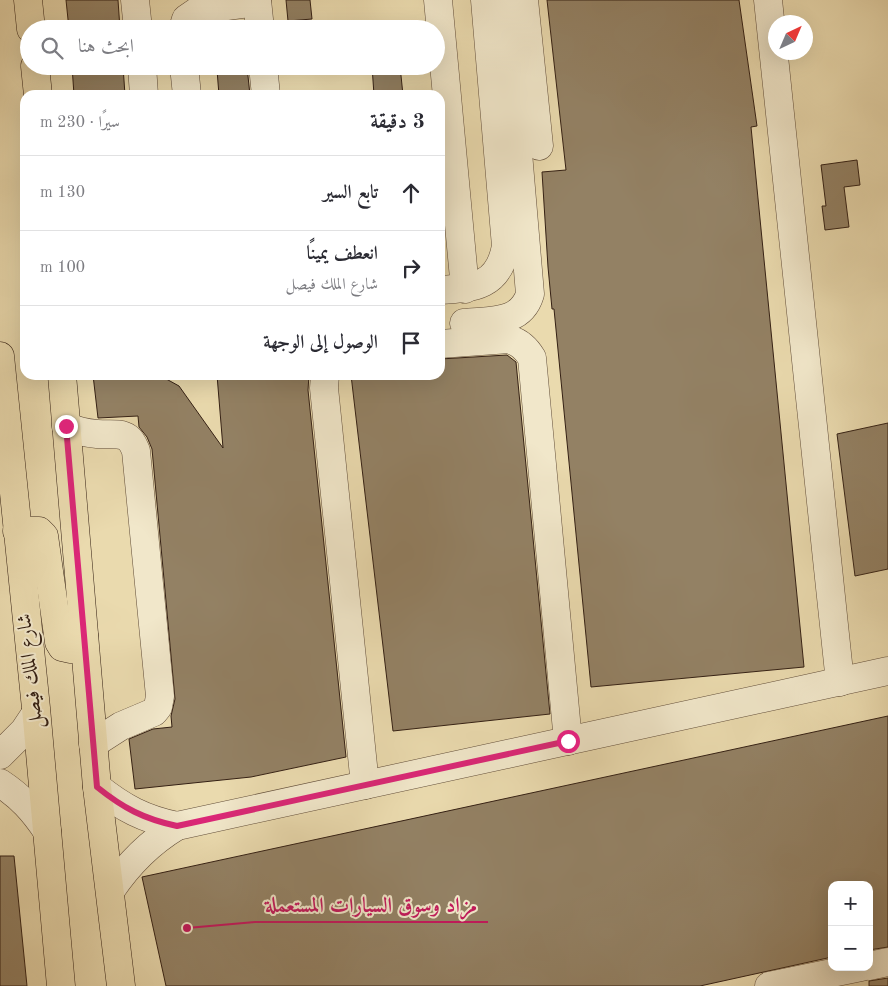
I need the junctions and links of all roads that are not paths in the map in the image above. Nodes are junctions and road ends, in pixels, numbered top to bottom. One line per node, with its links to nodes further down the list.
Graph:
1 (28, 0): 9 (main road)
2 (135, 0): 10 (street)
3 (438, 0): 13 (street)
4 (485, 0): 26 (street)
5 (505, 0): 27 (street)
6 (524, 0): 25 (street)
7 (768, 0): 36 (street)
8 (257, 1): 11 (street); 12 (street)
9 (30, 20)
10 (137, 20)
11 (186, 20)
12 (259, 20)
13 (439, 20)
14 (36, 75): 19 (main road)
15 (143, 75): 20 (street)
16 (185, 75): 21 (street)
17 (264, 75): 22 (street)
18 (442, 75): 23 (street)
19 (37, 90)
20 (144, 90)
21 (186, 90)
22 (265, 90)
23 (442, 90)
24 (445, 145): 26 (street)
25 (539, 146)
26 (452, 290)
27 (445, 325)
28 (445, 344): 38 (street)
29 (0, 356): 33 (main road, شارع الملك فيصل)
30 (62, 380): 32 (main road)
31 (325, 380): 42 (street)
32 (66, 426): 34 (main road); 39 (street)
33 (9, 532): 34 (main road); 37 (main road, شارع الملك فيصل)
34 (84, 636): 39 (main road)
35 (888, 671): 36 (street)
36 (840, 682): 38 (street)
37 (36, 713): 40 (street); 45 (main road, شارع الملك فيصل)
38 (568, 741): 42 (street)
39 (94, 744): 43 (main road)
40 (0, 755)
41 (0, 783): 45 (street)
42 (364, 785): 44 (street)
43 (97, 787): 44 (street); 46 (main road)
44 (177, 826): 46 (street)
45 (46, 832): 50 (main road, شارع الملك فيصل)
46 (111, 890): 51 (main road)
47 (888, 962): 48 (street)
48 (873, 965)
49 (842, 971): 52 (street)
50 (61, 986)
51 (121, 986)
52 (770, 986)

